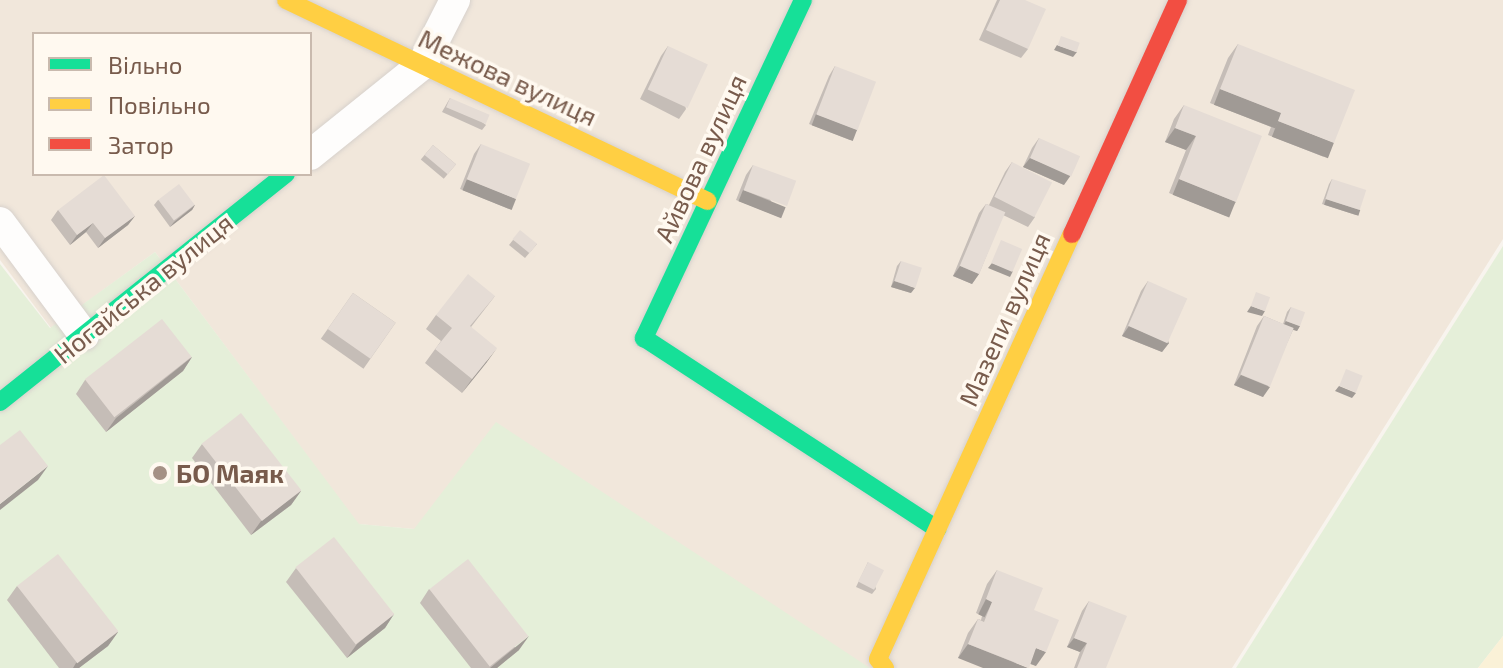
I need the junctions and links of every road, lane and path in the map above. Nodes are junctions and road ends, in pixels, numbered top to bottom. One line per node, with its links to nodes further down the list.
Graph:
1 (286, 0): 5 (street, Межова вулиця)
2 (455, 0): 5 (street)
3 (803, 0): 8 (street, Айвова вулиця)
4 (1178, 0): 12 (street, Мазепи вулиця)
5 (422, 65): 6 (street); 8 (street, Межова вулиця)
6 (312, 153)
7 (283, 176): 10 (street, Ногайська вулиця)
8 (708, 201): 12 (street, Айвова вулиця)
9 (0, 222): 10 (street)
10 (84, 335): 11 (street, Ногайська вулиця)
11 (0, 402)
12 (937, 529): 13 (street, Мазепи вулиця)
13 (881, 664)

